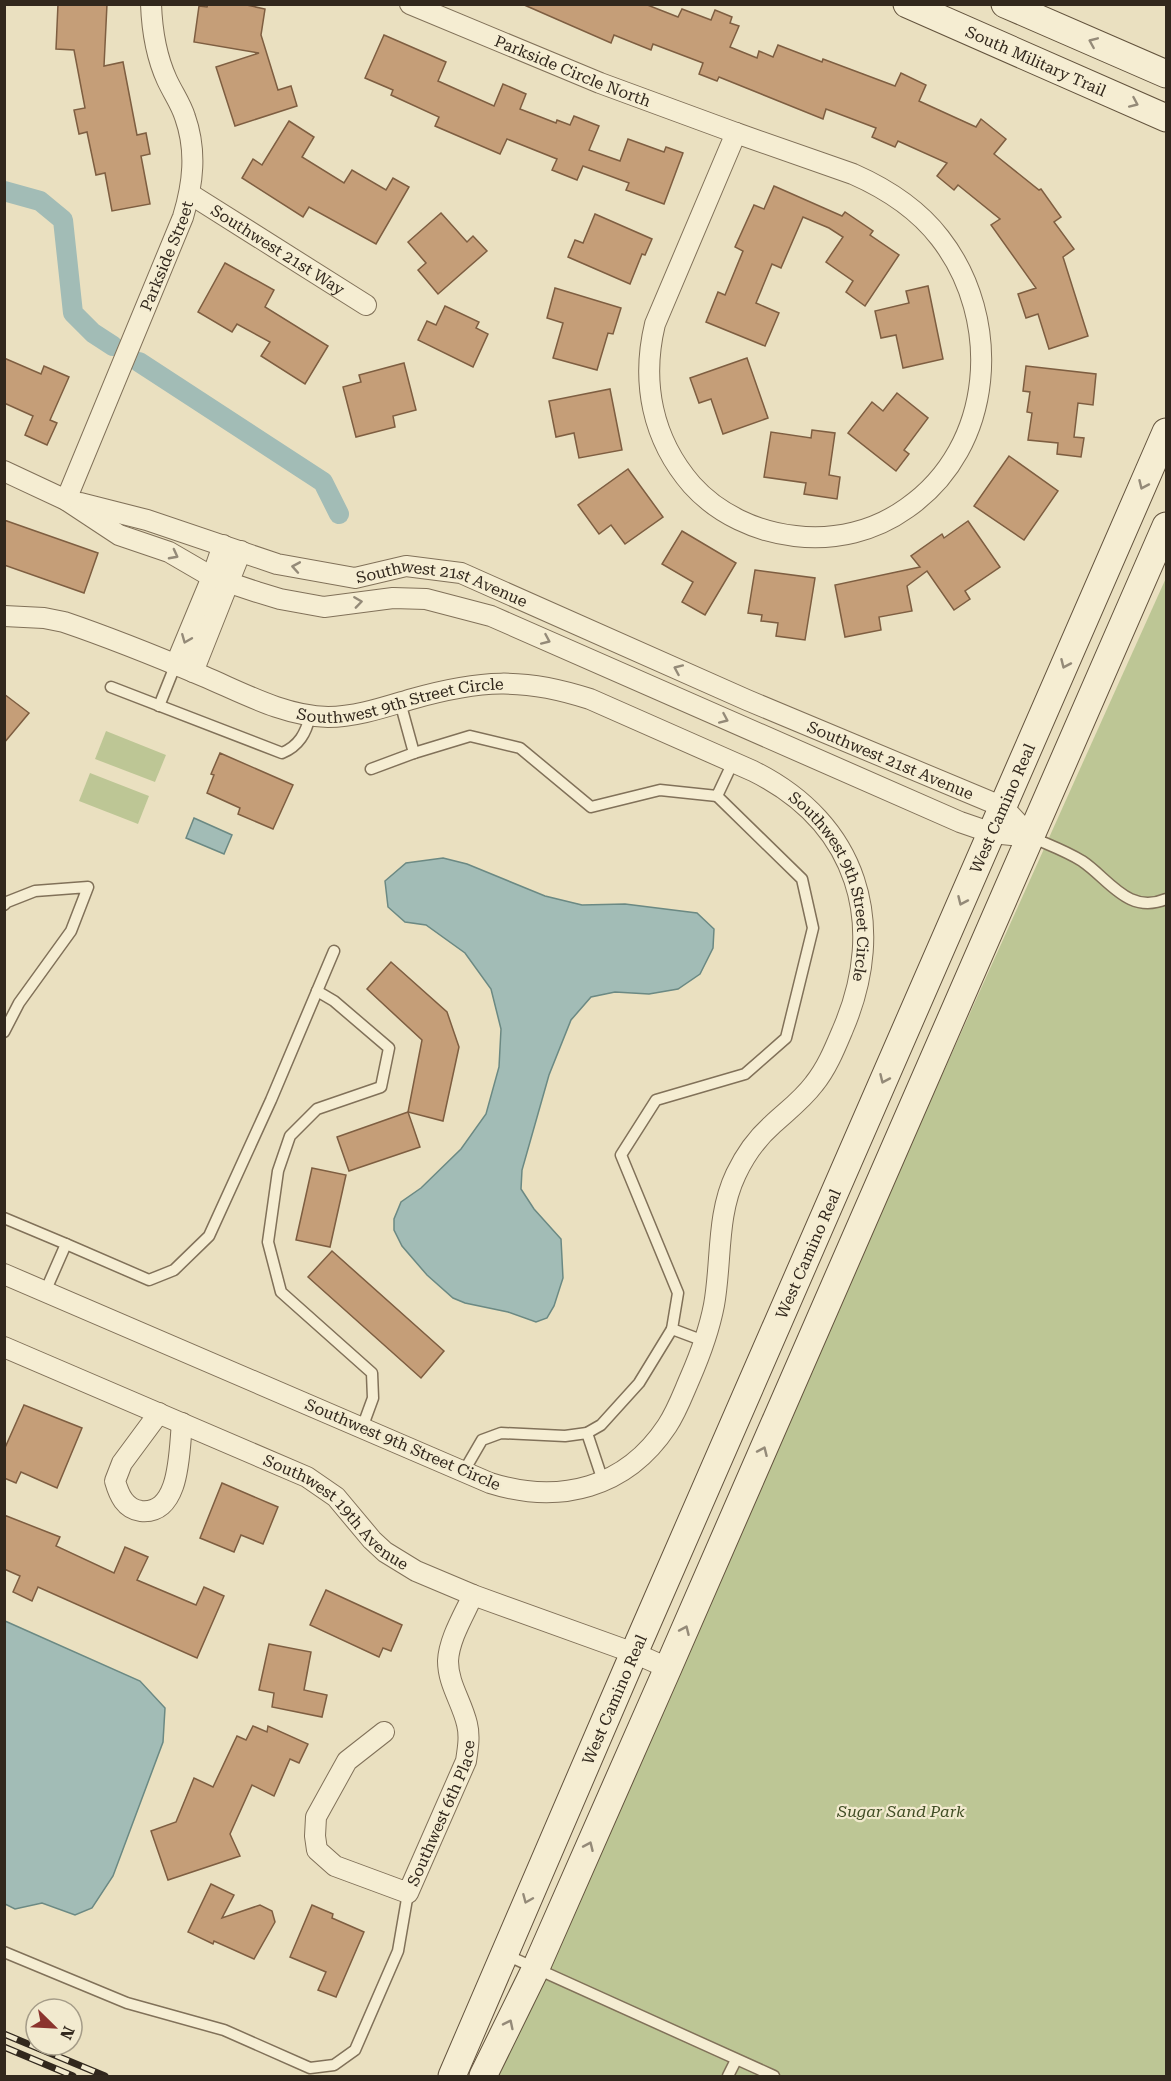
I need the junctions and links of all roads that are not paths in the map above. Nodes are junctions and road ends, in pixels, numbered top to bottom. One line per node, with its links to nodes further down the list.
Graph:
1 (151, 4): 8 (street, Parkside Street)
2 (410, 4): 7 (street, Parkside Circle North)
3 (907, 4): 6 (street, South Military Trail, one-way to 6)
4 (1005, 4): 5 (street, one-way to 4)
5 (1167, 74)
6 (1167, 118)
7 (736, 133): 7 (street, Parkside Circle North)
8 (190, 194): 9 (street, Southwest 21st Way); 12 (street, Parkside Street)
9 (366, 305)
10 (1167, 432): 26 (street, West Camino Real, one-way to 26)
11 (4, 471): 12 (street, Southwest 21st Avenue)
12 (66, 500): 14 (street, Southwest 21st Avenue); 15 (street, Southwest 21st Avenue, one-way to 15)
13 (1167, 526): 28 (street)
14 (232, 548): 15 (street); 26 (street, Southwest 21st Avenue, one-way to 14)
15 (220, 580): 17 (street); 27 (street, Southwest 21st Avenue, one-way to 27)
16 (4, 616): 17 (street, Southwest 9th Street Circle)
17 (184, 669): 20 (lane); 21 (street, Southwest 9th Street Circle)
18 (111, 687): 20 (lane)
19 (400, 702): 21 (street, Southwest 9th Street Circle); 22 (lane); 23 (street, Southwest 9th Street Circle)
20 (159, 706): 21 (lane)
21 (310, 716)
22 (414, 753): 24 (lane); 25 (lane)
23 (733, 762): 25 (lane); 39 (street, Southwest 9th Street Circle)
24 (371, 769)
25 (717, 796): 38 (lane)
26 (1003, 807): 27 (street, West Camino Real); 28 (street, Southwest 21st Avenue)
27 (992, 832): 28 (street, Southwest 21st Avenue); 48 (street, West Camino Real, one-way to 48)
28 (1031, 837): 29 (lane); 49 (street, one-way to 28)
29 (1167, 899)
30 (4, 905): 33 (lane)
31 (334, 951): 32 (lane)
32 (317, 991): 35 (lane); 43 (lane)
33 (4, 1032)
34 (4, 1218): 35 (lane)
35 (66, 1244): 37 (lane)
36 (4, 1275): 37 (street, Southwest 9th Street Circle)
37 (45, 1292): 43 (street, Southwest 9th Street Circle)
38 (672, 1329): 39 (lane); 44 (lane)
39 (704, 1341): 46 (street, Southwest 9th Street Circle)
40 (4, 1347): 41 (street, Southwest 19th Avenue)
41 (159, 1413): 42 (street, Southwest 19th Avenue); 42 (street)
42 (182, 1423): 47 (street, Southwest 19th Avenue)
43 (362, 1428): 45 (street, Southwest 9th Street Circle)
44 (586, 1433): 45 (lane); 46 (lane)
45 (464, 1471): 46 (street, Southwest 9th Street Circle)
46 (603, 1481)
47 (473, 1595): 48 (street, Southwest 19th Avenue); 51 (street, Southwest 6th Place)
48 (634, 1653): 49 (street, Southwest 19th Avenue); 53 (street, West Camino Real, one-way to 53)
49 (668, 1668): 54 (street, one-way to 49)
50 (384, 1732): 51 (street)
51 (408, 1893): 52 (lane)
52 (4, 1952)
53 (504, 1954): 54 (lane); 56 (street, West Camino Real)
54 (535, 1970): 55 (lane); 57 (street, one-way to 54)
55 (736, 2060): 58 (lane); 59 (lane)
56 (452, 2076)
57 (483, 2076)
58 (728, 2076)
59 (774, 2076)

